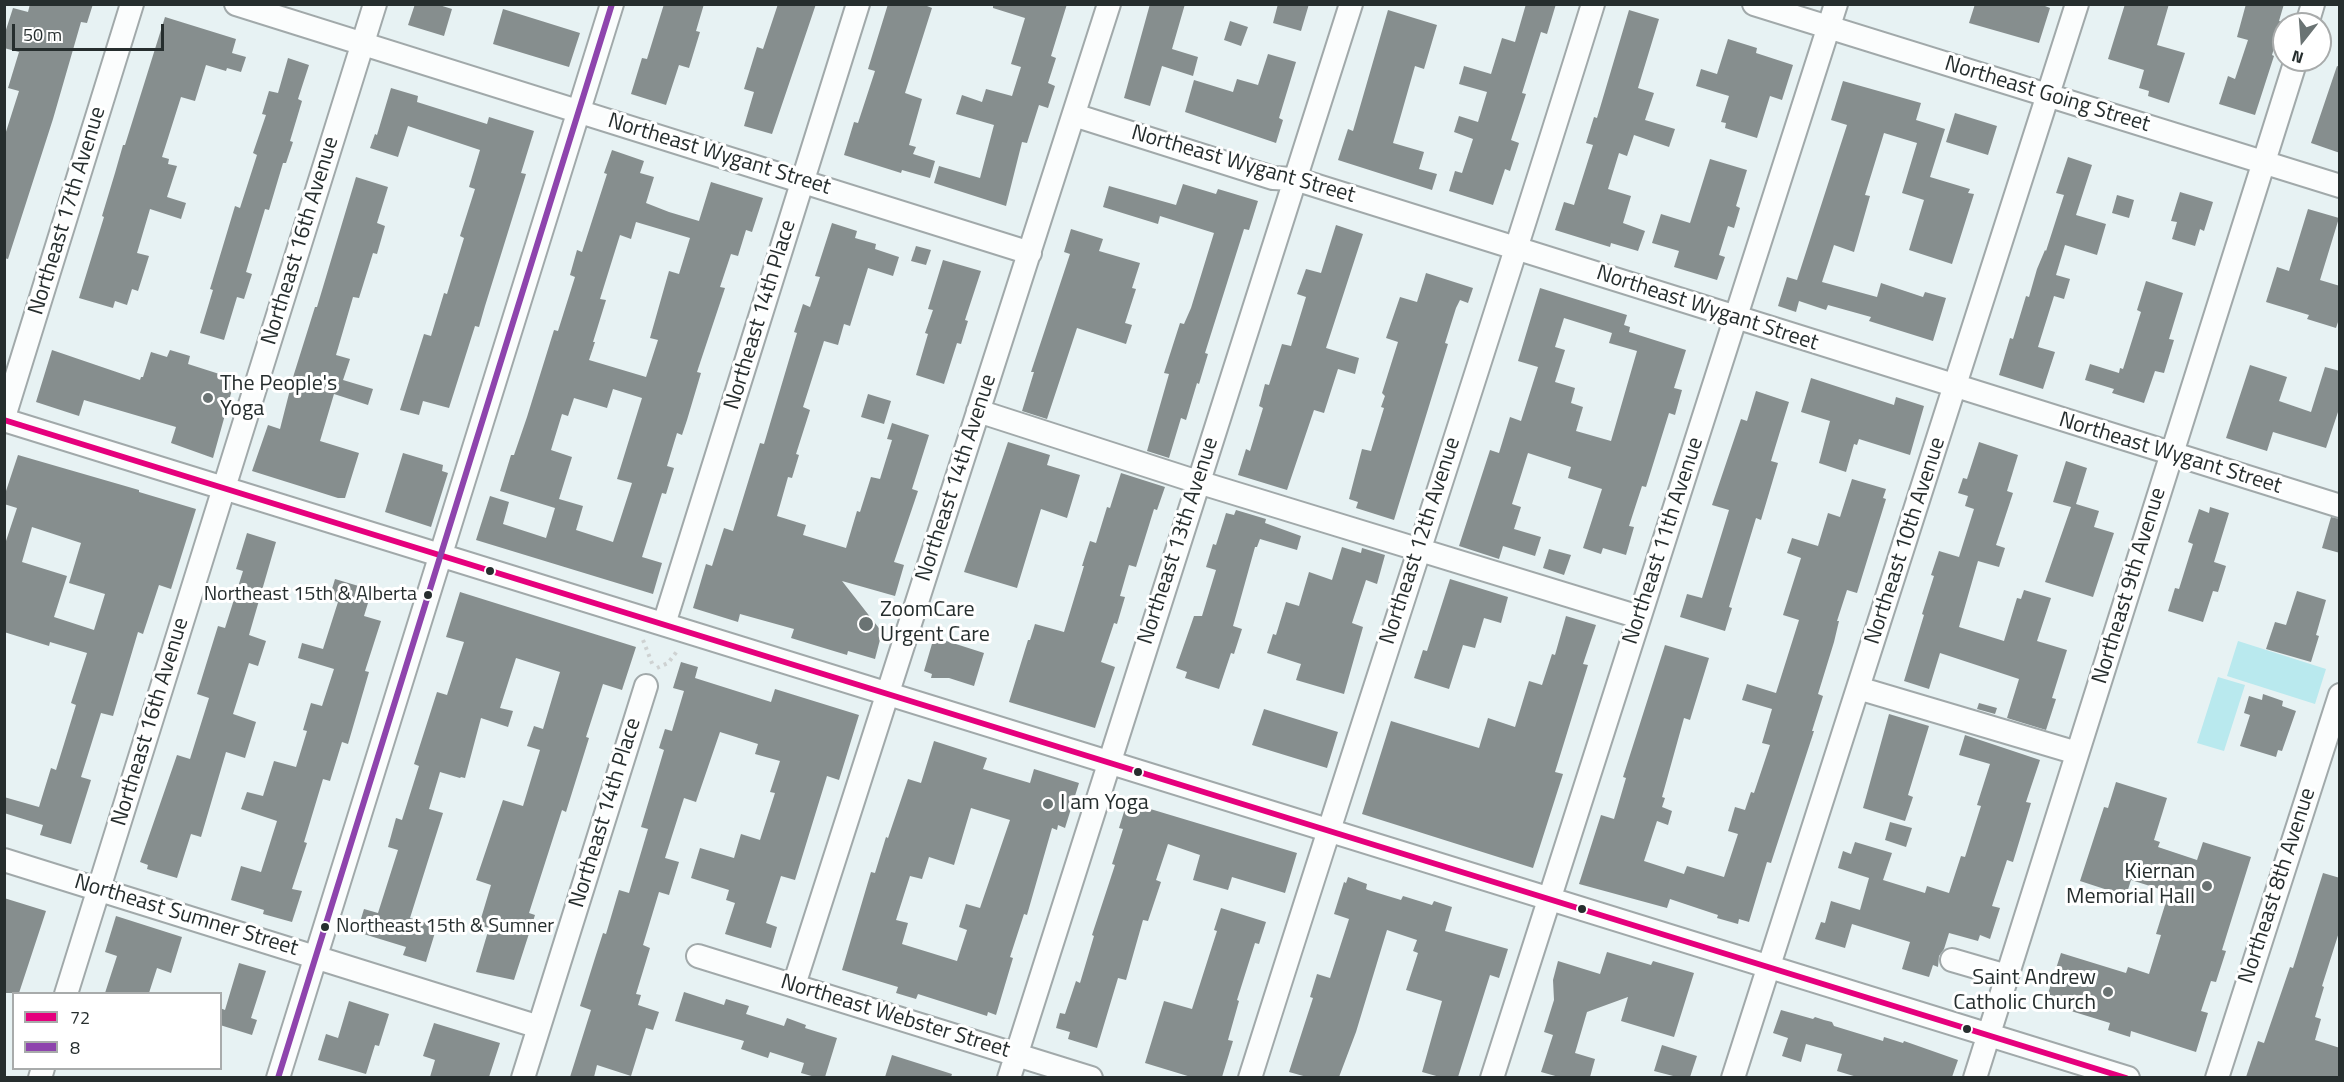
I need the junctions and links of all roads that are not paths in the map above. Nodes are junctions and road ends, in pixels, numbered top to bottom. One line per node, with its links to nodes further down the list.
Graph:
1 (132, 4): 27 (street, Northeast 17th Avenue)
2 (236, 4): 13 (street, Northeast Wygant Street)
3 (375, 4): 13 (street, Northeast 16th Avenue)
4 (612, 4): 16 (street)
5 (858, 4): 20 (street, Northeast 14th Place)
6 (1109, 4): 17 (street, Northeast 14th Avenue)
7 (1351, 4): 19 (street, Northeast 13th Avenue)
8 (1593, 4): 22 (street, Northeast 12th Avenue)
9 (1754, 4): 12 (street, Northeast Going Street)
10 (1836, 4): 12 (street, Northeast 11th Avenue)
11 (2077, 4): 15 (street, Northeast 10th Avenue)
12 (1829, 28): 15 (street, Northeast Going Street); 24 (street, Northeast 11th Avenue)
13 (363, 43): 16 (street, Northeast Wygant Street); 30 (street, Northeast 16th Avenue)
14 (2292, 72): 18 (street, Northeast 9th Avenue)
15 (2048, 95): 18 (street, Northeast Going Street); 25 (street, Northeast 10th Avenue)
16 (579, 111): 20 (street, Northeast Wygant Street); 33 (street)
17 (1074, 115): 19 (street, Northeast Wygant Street); 23 (street, Northeast 14th Avenue)
18 (2264, 162): 21 (street, Northeast Going Street); 28 (street, Northeast 9th Avenue)
19 (1295, 179): 22 (street, Northeast Wygant Street); 29 (street, Northeast 13th Avenue)
20 (803, 180): 23 (street, Northeast Wygant Street); 35 (street, Northeast 14th Place)
21 (2340, 186)
22 (1517, 249): 24 (street, Northeast Wygant Street); 32 (street, Northeast 12th Avenue)
23 (1030, 253): 26 (street, Northeast 14th Avenue)
24 (1737, 318): 25 (street, Northeast Wygant Street); 34 (street, Northeast 11th Avenue)
25 (1955, 387): 28 (street, Northeast Wygant Street); 37 (street, Northeast 10th Avenue)
26 (978, 411): 29 (street); 38 (street, Northeast 14th Avenue)
27 (4, 418): 30 (street)
28 (2171, 455): 31 (street, Northeast Wygant Street); 40 (street, Northeast 9th Avenue)
29 (1198, 482): 32 (street); 41 (street, Northeast 13th Avenue)
30 (224, 488): 33 (street); 44 (street, Northeast 16th Avenue)
31 (2340, 506)
32 (1418, 550): 34 (street); 42 (street, Northeast 12th Avenue)
33 (441, 555): 35 (street); 47 (street)
34 (1639, 617): 45 (street, Northeast 11th Avenue)
35 (665, 625): 38 (street)
36 (646, 686): 53 (street, Northeast 14th Place)
37 (1858, 688): 40 (street); 49 (street, Northeast 10th Avenue)
38 (888, 692): 41 (street); 51 (street, Northeast 14th Avenue)
39 (2340, 694): 65 (street, Northeast 8th Avenue)
40 (2077, 753): 50 (street, Northeast 9th Avenue)
41 (1109, 761): 42 (street); 55 (street, Northeast 13th Avenue)
42 (1329, 829): 45 (street); 60 (street, Northeast 12th Avenue)
43 (4, 860): 44 (street, Northeast Sumner Street)
44 (99, 889): 47 (street, Northeast Sumner Street); 52 (street, Northeast 16th Avenue)
45 (1549, 898): 49 (street); 61 (street, Northeast 11th Avenue)
46 (698, 956): 51 (street, Northeast Webster Street)
47 (315, 957): 53 (street, Northeast Sumner Street); 56 (street)
48 (1952, 960): 50 (street)
49 (1769, 966): 54 (street); 62 (street, Northeast 10th Avenue)
50 (2007, 976): 54 (street, Northeast 9th Avenue)
51 (794, 985): 55 (street, Northeast Webster Street)
52 (66, 992)
53 (539, 1027): 57 (street, Northeast 14th Place)
54 (1989, 1034): 63 (street, Northeast 9th Avenue); 64 (street)
55 (1016, 1054): 58 (street, Northeast 13th Avenue); 59 (street, Northeast Webster Street)
56 (278, 1077)
57 (523, 1077)
58 (1009, 1077)
59 (1091, 1077)
60 (1250, 1077)
61 (1492, 1077)
62 (1733, 1077)
63 (1975, 1077)
64 (2127, 1077)
65 (2217, 1077)

